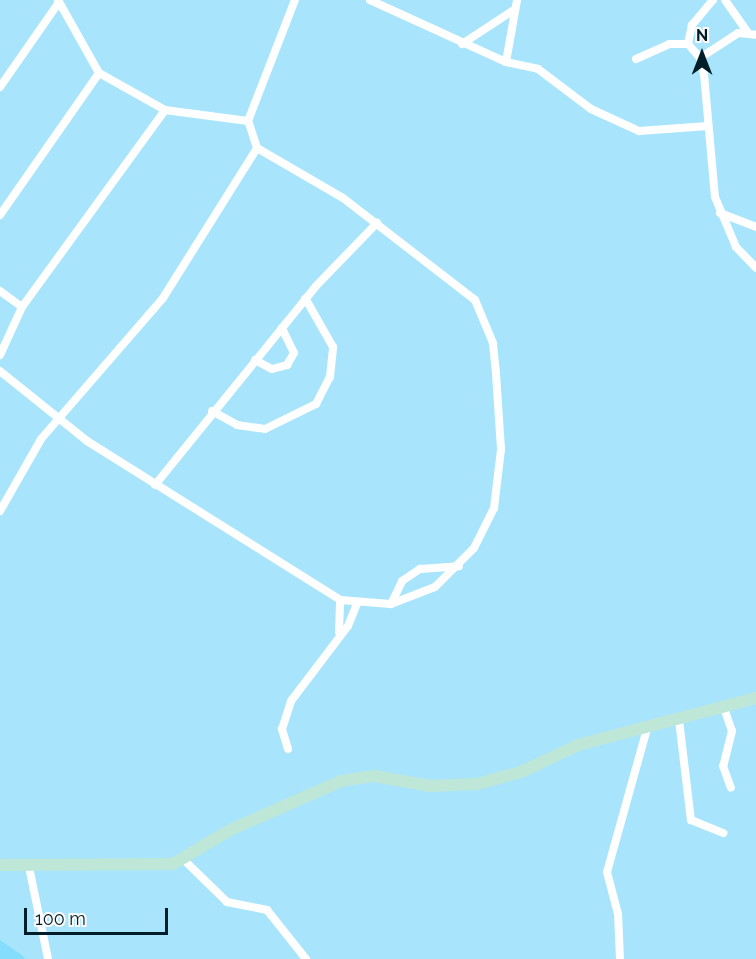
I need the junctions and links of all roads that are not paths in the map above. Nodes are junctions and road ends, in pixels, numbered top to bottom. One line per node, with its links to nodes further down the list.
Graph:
1 (295, 0): 17 (street)
2 (370, 0): 9 (street)
3 (517, 0): 7 (street)
4 (713, 0): 10 (street)
5 (725, 0): 8 (street)
6 (59, 1): 14 (street); 15 (street)
7 (512, 11): 9 (street); 13 (street)
8 (752, 33): 11 (street)
9 (462, 44): 13 (street)
10 (688, 44): 11 (street); 12 (street)
11 (700, 58): 18 (street)
12 (636, 59)
13 (506, 62): 18 (street)
14 (99, 73): 16 (street); 21 (street)
15 (0, 87)
16 (165, 110): 17 (street); 27 (street)
17 (249, 121): 19 (street)
18 (708, 126): 20 (street)
19 (257, 148): 22 (street); 33 (street)
20 (720, 213): 23 (street); 24 (street)
21 (0, 215)
22 (377, 223): 26 (street); 36 (street)
23 (756, 227)
24 (756, 268)
25 (0, 291): 27 (street)
26 (305, 298): 28 (street); 32 (street)
27 (22, 307): 29 (street)
28 (282, 328): 30 (street); 30 (street)
29 (0, 355)
30 (255, 360): 32 (street)
31 (0, 374): 33 (street)
32 (212, 411): 34 (street)
33 (58, 421): 34 (street); 35 (street)
34 (154, 485): 37 (street)
35 (0, 511)
36 (459, 566): 39 (street); 39 (street)
37 (340, 600): 38 (street); 40 (street)
38 (357, 604): 39 (street); 40 (street)
39 (391, 604)
40 (339, 632): 45 (street)
41 (756, 698): 42 (main road)
42 (724, 708): 43 (main road); 46 (street)
43 (679, 720): 44 (main road); 47 (street)
44 (647, 729): 48 (main road); 53 (street)
45 (288, 749)
46 (731, 788)
47 (723, 833)
48 (184, 860): 50 (main road); 52 (street)
49 (0, 865): 50 (main road)
50 (29, 867): 51 (street)
51 (48, 959)
52 (306, 959)
53 (620, 959)

